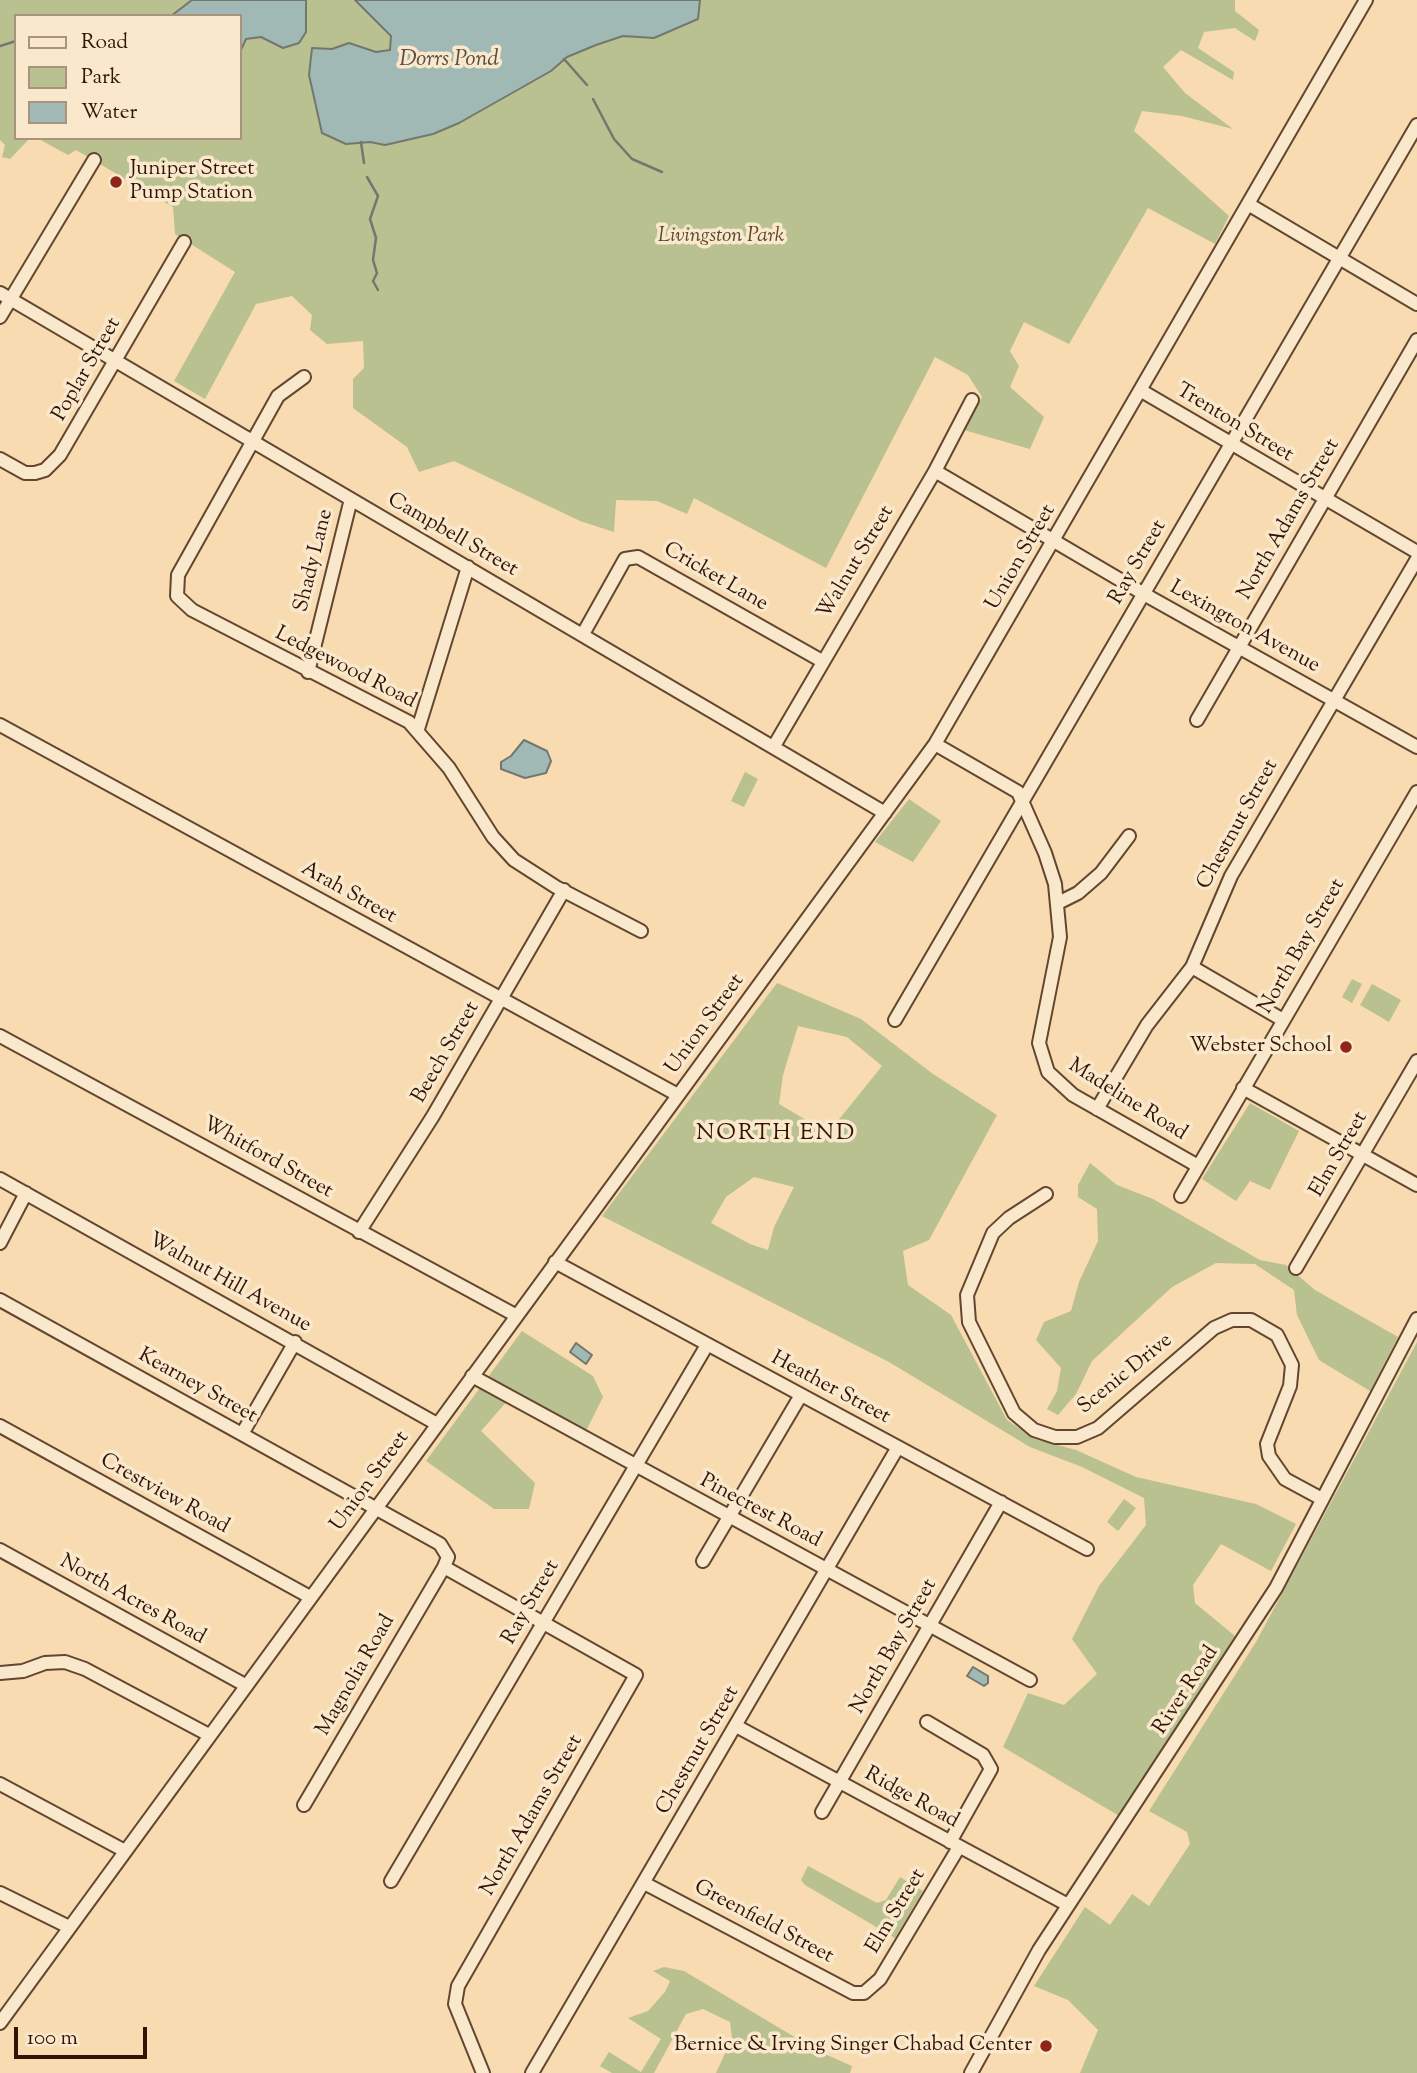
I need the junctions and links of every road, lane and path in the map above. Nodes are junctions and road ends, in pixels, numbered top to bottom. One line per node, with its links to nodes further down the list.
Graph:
1 (1366, 0): 4 (street, Union Street)
2 (1417, 125): 6 (street, Ray Street)
3 (94, 160): 7 (street)
4 (1248, 204): 6 (street); 13 (street, Union Street)
5 (184, 242): 11 (street, Poplar Street)
6 (1340, 258): 8 (street); 16 (street, Ray Street)
7 (5, 296): 9 (street); 11 (street, Campbell Street)
8 (1417, 304)
9 (0, 317)
10 (1417, 341): 20 (street, North Adams Street)
11 (114, 361): 15 (street, Campbell Street); 17 (street, Poplar Street)
12 (304, 377): 15 (street)
13 (1140, 390): 16 (street, Trenton Street); 21 (street, Union Street)
14 (972, 400): 18 (street, Walnut Street)
15 (252, 441): 19 (street, Campbell Street); 29 (street, Ledgewood Road)
16 (1230, 445): 20 (street, Trenton Street); 25 (street, Ray Street)
17 (0, 459)
18 (935, 471): 21 (street, Lexington Avenue); 28 (street, Walnut Street)
19 (351, 499): 24 (street, Campbell Street); 29 (street, Shady Lane)
20 (1324, 500): 22 (street, Trenton Street); 27 (street, North Adams Street)
21 (1054, 541): 25 (street, Lexington Avenue); 34 (street, Union Street)
22 (1417, 552)
23 (1417, 559): 30 (street, Chestnut Street)
24 (468, 567): 26 (street, Campbell Street); 33 (street)
25 (1144, 594): 27 (street, Lexington Avenue); 38 (street, Ray Street)
26 (583, 634): 28 (street, Cricket Lane); 35 (street, Campbell Street)
27 (1238, 647): 30 (street, Lexington Avenue); 31 (street, North Adams Street)
28 (822, 661): 35 (street, Walnut Street)
29 (308, 672): 33 (street, Ledgewood Road)
30 (1333, 699): 36 (street, Lexington Avenue); 44 (street, Chestnut Street)
31 (1197, 720)
32 (0, 725): 45 (street, Arah Street)
33 (418, 729): 41 (street, Ledgewood Road)
34 (935, 744): 38 (street); 39 (street, Union Street)
35 (774, 746): 39 (street, Campbell Street)
36 (1417, 747)
37 (1417, 792): 47 (street, North Bay Street)
38 (1023, 798): 42 (street, Madeline Road); 46 (street, Ray Street)
39 (885, 813): 51 (street, Union Street)
40 (1129, 836): 42 (street)
41 (564, 891): 43 (street, Ledgewood Road); 45 (street, Beech Street)
42 (1058, 903): 52 (street, Madeline Road)
43 (640, 932)
44 (1192, 967): 47 (street); 52 (street, Chestnut Street)
45 (499, 1000): 51 (street, Arah Street); 60 (street, Beech Street)
46 (895, 1020)
47 (1283, 1020): 50 (street, North Bay Street)
48 (0, 1035): 60 (street, Whitford Street)
49 (1417, 1061): 53 (street, Elm Street)
50 (1243, 1088): 53 (street); 54 (street, North Bay Street)
51 (678, 1095): 62 (street, Union Street)
52 (1097, 1109): 54 (street, Madeline Road)
53 (1362, 1156): 56 (street); 63 (street, Elm Street)
54 (1198, 1166): 59 (street, North Bay Street)
55 (0, 1179): 57 (street, Walnut Hill Avenue)
56 (1417, 1185)
57 (26, 1193): 61 (street); 67 (street, Walnut Hill Avenue)
58 (1046, 1194): 76 (street, Scenic Drive)
59 (1181, 1196)
60 (359, 1232): 65 (street, Whitford Street)
61 (0, 1243)
62 (555, 1262): 65 (street, Union Street); 68 (street, Heather Street)
63 (1296, 1268)
64 (0, 1300): 73 (street, Kearney Street)
65 (517, 1316): 69 (street, Union Street)
66 (1417, 1319): 76 (street, River Road)
67 (295, 1342): 71 (street, Walnut Hill Avenue); 73 (street)
68 (707, 1345): 70 (street, Heather Street); 75 (street, Ray Street)
69 (472, 1376): 71 (street, Union Street); 75 (street, Pinecrest Road)
70 (801, 1395): 74 (street, Heather Street); 79 (street)
71 (437, 1424): 78 (street, Union Street)
72 (0, 1426): 85 (street, Crestview Road)
73 (242, 1434): 78 (street, Kearney Street)
74 (898, 1447): 77 (street, Heather Street); 84 (street, Chestnut Street)
75 (634, 1466): 79 (street, Pinecrest Road); 86 (street, Ray Street)
76 (1322, 1499): 103 (street, River Road)
77 (1001, 1502): 80 (street, Heather Street); 87 (street, North Bay Street)
78 (376, 1508): 83 (street); 85 (street, Union Street)
79 (730, 1517): 82 (street); 84 (street, Pinecrest Road)
80 (1087, 1549)
81 (0, 1550): 90 (street, North Acres Road)
82 (704, 1562)
83 (444, 1567): 86 (street); 96 (street, Magnolia Road)
84 (827, 1570): 87 (street, Pinecrest Road); 92 (street, Chestnut Street)
85 (310, 1597): 90 (street, Union Street)
86 (543, 1622): 100 (street, Ray Street); 107 (street, North Adams Street)
87 (929, 1627): 89 (street, Pinecrest Road); 94 (street, North Bay Street)
88 (0, 1673): 93 (street)
89 (1030, 1680)
90 (245, 1685): 93 (street, Union Street)
91 (928, 1722): 98 (street, Elm Street)
92 (736, 1726): 94 (street, Ridge Road); 101 (street, Chestnut Street)
93 (209, 1735): 99 (street, Union Street)
94 (840, 1782): 97 (street, North Bay Street); 98 (street, Ridge Road)
95 (0, 1784): 99 (street)
96 (304, 1805)
97 (822, 1812)
98 (954, 1844): 103 (street, Ridge Road); 105 (street, Elm Street)
99 (125, 1851): 104 (street, Union Street)
100 (391, 1881)
101 (644, 1883): 105 (street, Greenfield Street); 108 (street, Chestnut Street)
102 (0, 1893): 104 (street)
103 (1068, 1905): 109 (street, River Road)
104 (69, 1927): 106 (street, Union Street)
105 (864, 1993)
106 (0, 2023)
107 (483, 2073)
108 (532, 2073)
109 (971, 2073)

